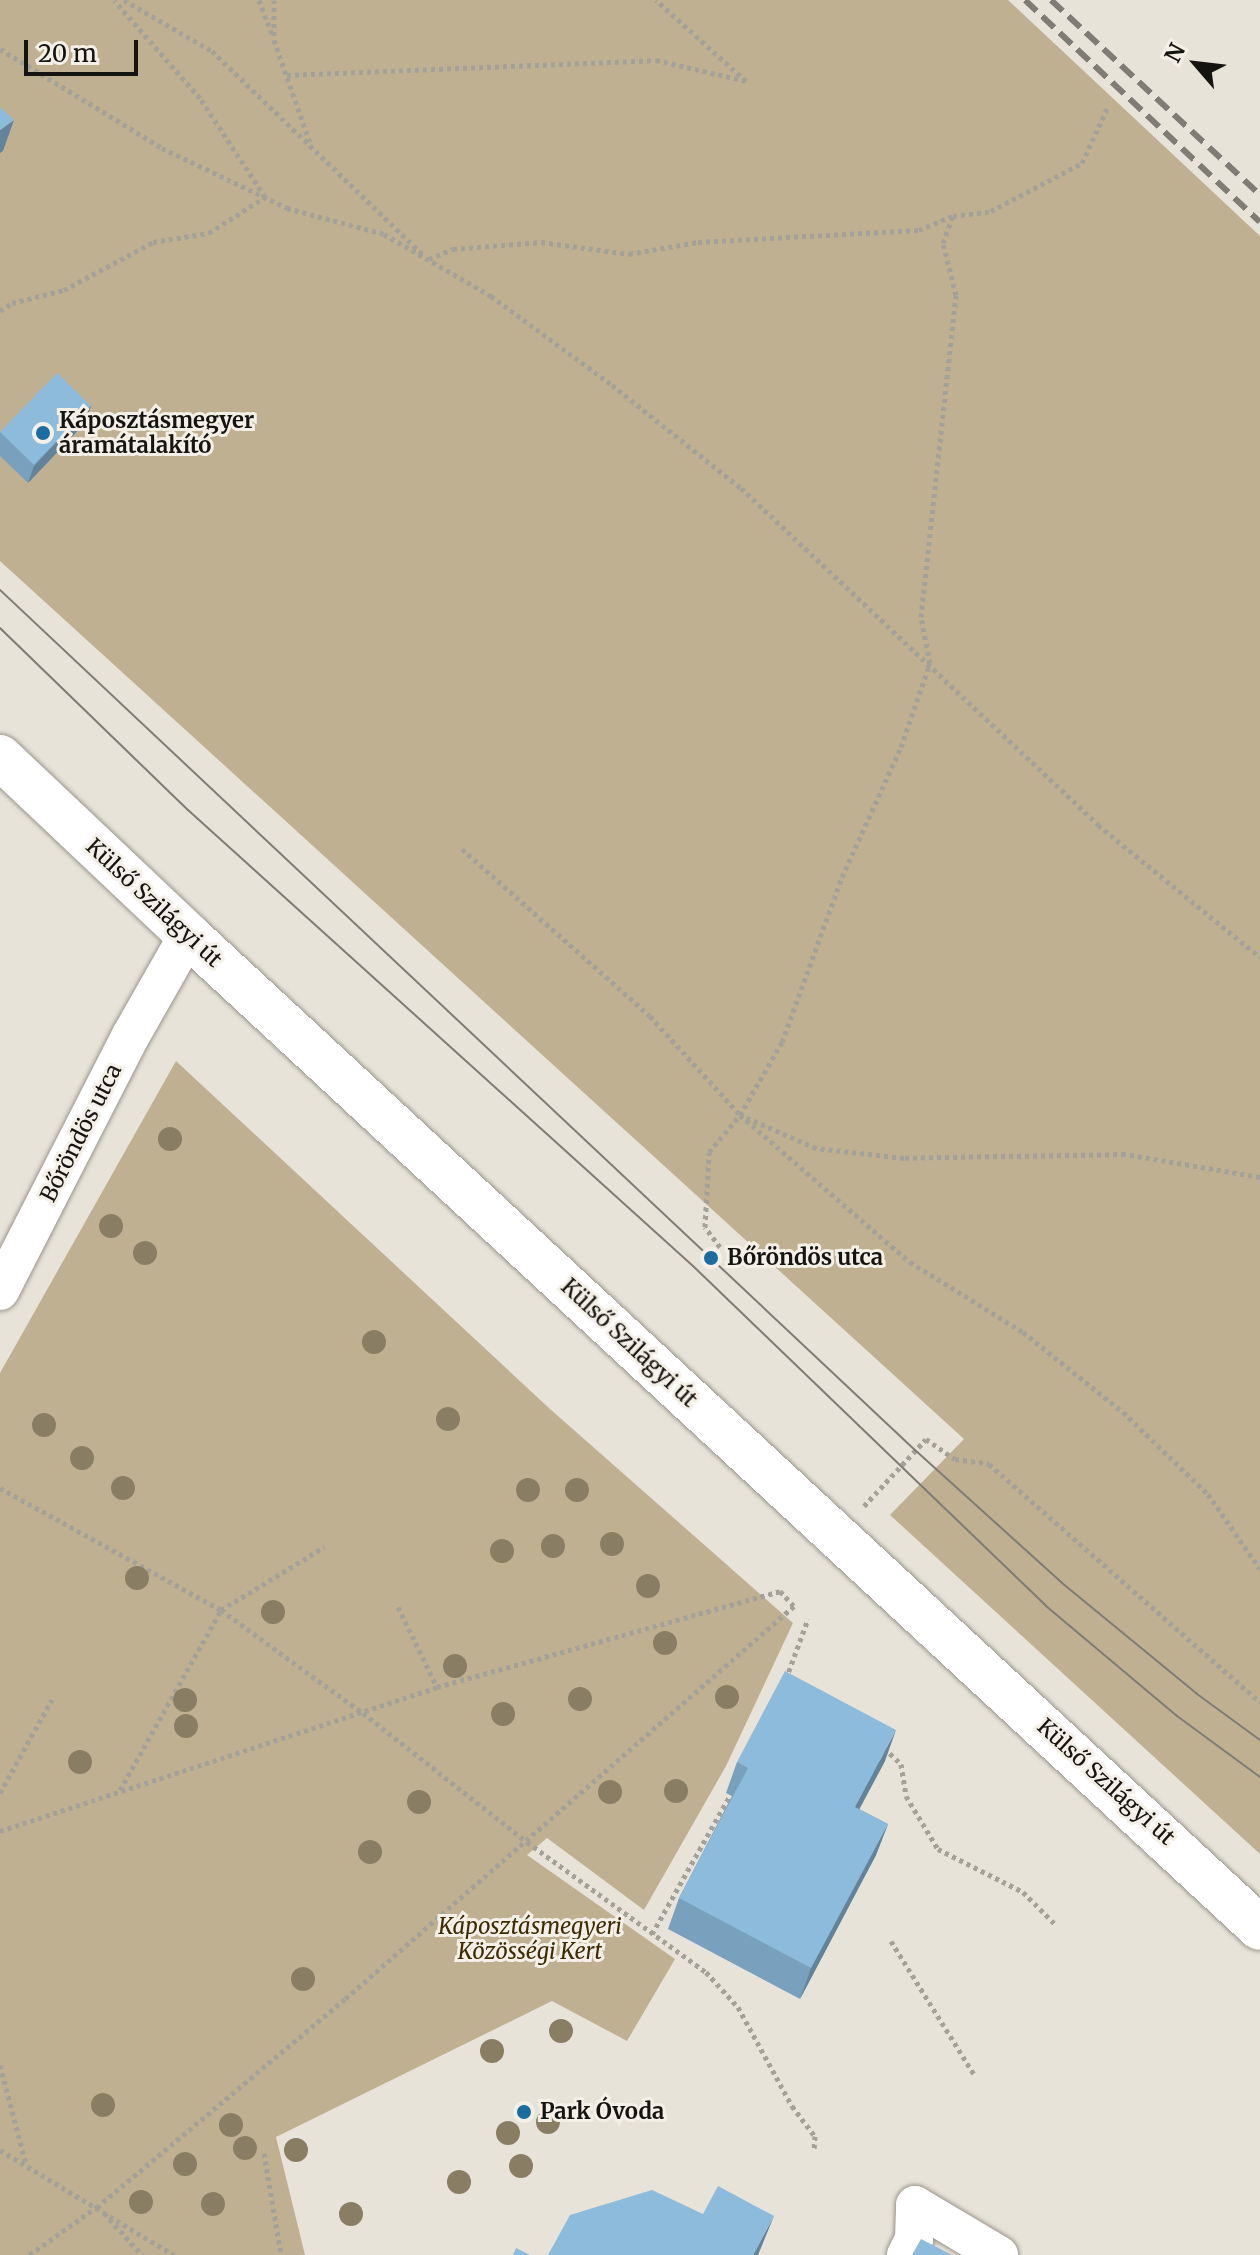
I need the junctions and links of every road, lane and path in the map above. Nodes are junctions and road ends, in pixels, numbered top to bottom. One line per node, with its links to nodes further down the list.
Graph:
1 (114, 0): 11 (path)
2 (124, 0): 10 (path)
3 (259, 0): 6 (path)
4 (274, 0): 6 (path)
5 (656, 0): 8 (path)
6 (274, 40): 8 (path)
7 (0, 49): 11 (path)
8 (287, 75): 10 (path)
9 (1107, 109): 12 (path)
10 (310, 144): 13 (path)
11 (265, 197): 13 (path); 14 (path)
12 (953, 216): 13 (path); 15 (path)
13 (428, 260): 15 (path)
14 (0, 311)
15 (930, 663): 19 (path); 20 (path)
16 (0, 757): 18 (street, Külső Szilágyi út)
17 (462, 849): 20 (path)
18 (188, 935): 23 (street, Bőröndös utca); 45 (street, Külső Szilágyi út)
19 (1260, 957)
20 (740, 1115): 21 (path); 22 (path); 27 (path)
21 (1260, 1177)
22 (720, 1247)
23 (4, 1271)
24 (0, 1488): 29 (path)
25 (864, 1506): 36 (path)
26 (324, 1547): 29 (path)
27 (1260, 1569)
28 (398, 1607): 33 (path)
29 (221, 1610): 37 (path); 40 (path)
30 (808, 1619): 31 (path)
31 (787, 1675): 32 (path); 34 (path)
32 (798, 1681)
33 (437, 1687): 37 (path); 43 (path)
34 (783, 1690)
35 (52, 1699): 41 (path)
36 (1260, 1702)
37 (363, 1713): 40 (path); 43 (path)
38 (880, 1744): 44 (path)
39 (737, 1782): 46 (path)
40 (119, 1790): 42 (path)
41 (0, 1793)
42 (0, 1831)
43 (527, 1842): 46 (path); 54 (path)
44 (1056, 1925)
45 (1260, 1928)
46 (652, 1934): 51 (path)
47 (891, 1941): 49 (path)
48 (0, 2065): 53 (path)
49 (975, 2076)
50 (0, 2150): 53 (path)
51 (814, 2151)
52 (264, 2153): 58 (path)
53 (26, 2164): 54 (path)
54 (98, 2206): 55 (path); 56 (path); 57 (path)
55 (29, 2255)
56 (142, 2255)
57 (174, 2255)
58 (281, 2255)
59 (906, 2255): 60 (street)
60 (999, 2255)

